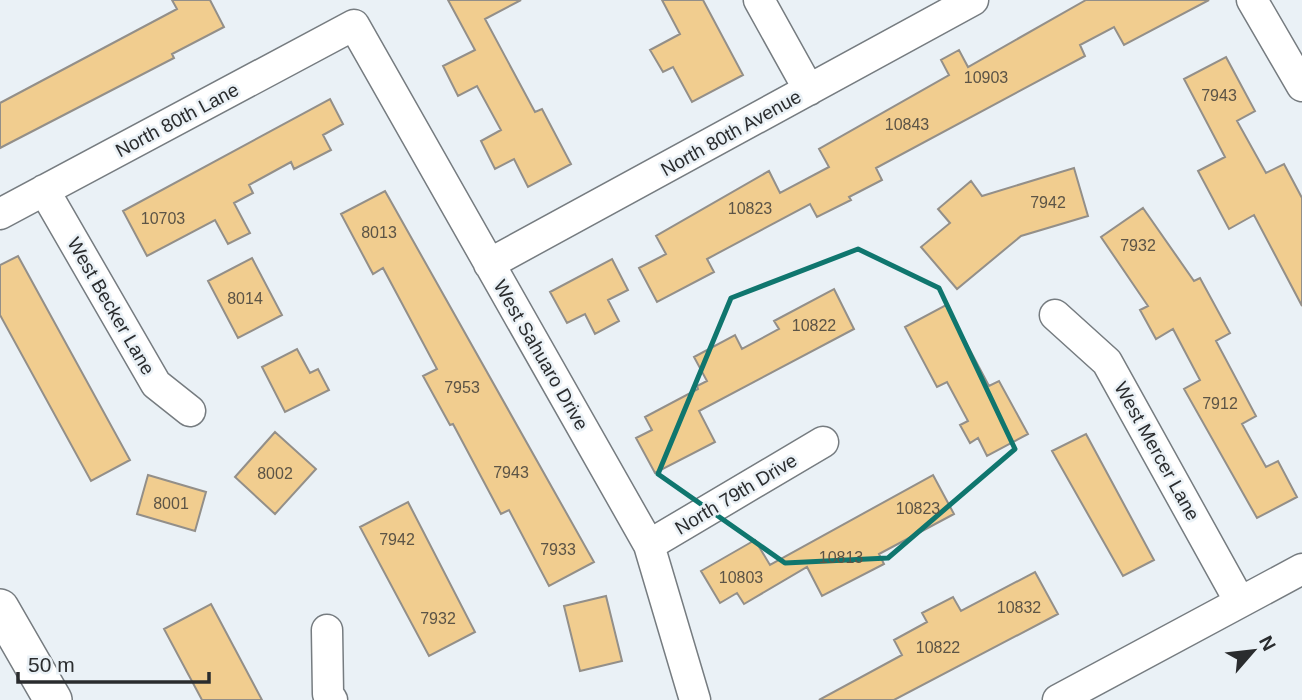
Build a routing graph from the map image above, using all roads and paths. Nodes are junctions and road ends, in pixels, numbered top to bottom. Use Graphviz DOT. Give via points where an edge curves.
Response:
graph roads {
  1 [pos="759,0"];
  2 [pos="973,0"];
  3 [pos="1252,0"];
  4 [pos="354,25"];
  5 [pos="1302,86"];
  6 [pos="809,90"];
  7 [pos="44,190"];
  8 [pos="0,214"];
  9 [pos="489,264"];
  10 [pos="1055,315"];
  11 [pos="190,411"];
  12 [pos="823,442"];
  13 [pos="649,545"];
  14 [pos="1302,569"];
  15 [pos="1240,602"];
  16 [pos="0,608"];
  17 [pos="327,630"];
  18 [pos="53,700"];
  19 [pos="332,700"];
  20 [pos="695,700"];
  21 [pos="1058,700"];
  1 -- 6 [label="street"];
  2 -- 6 [label="street, North 80th Avenue"];
  3 -- 5 [label="street"];
  4 -- 7 [label="street, North 80th Lane"];
  4 -- 9 [label="street, West Sahuaro Drive"];
  6 -- 9 [label="street, North 80th Avenue"];
  7 -- 8 [label="street, North 80th Lane"];
  7 -- 11 [label="street, West Becker Lane" via="156,384"];
  9 -- 13 [label="street, West Sahuaro Drive"];
  10 -- 15 [label="street, West Mercer Lane" via="1107,362"];
  12 -- 13 [label="street, North 79th Drive"];
  13 -- 20 [label="street, West Sahuaro Drive"];
  14 -- 15 [label="street"];
  15 -- 21 [label="street"];
  16 -- 18 [label="main road"];
  17 -- 19 [label="street" via="328,694"];
}
